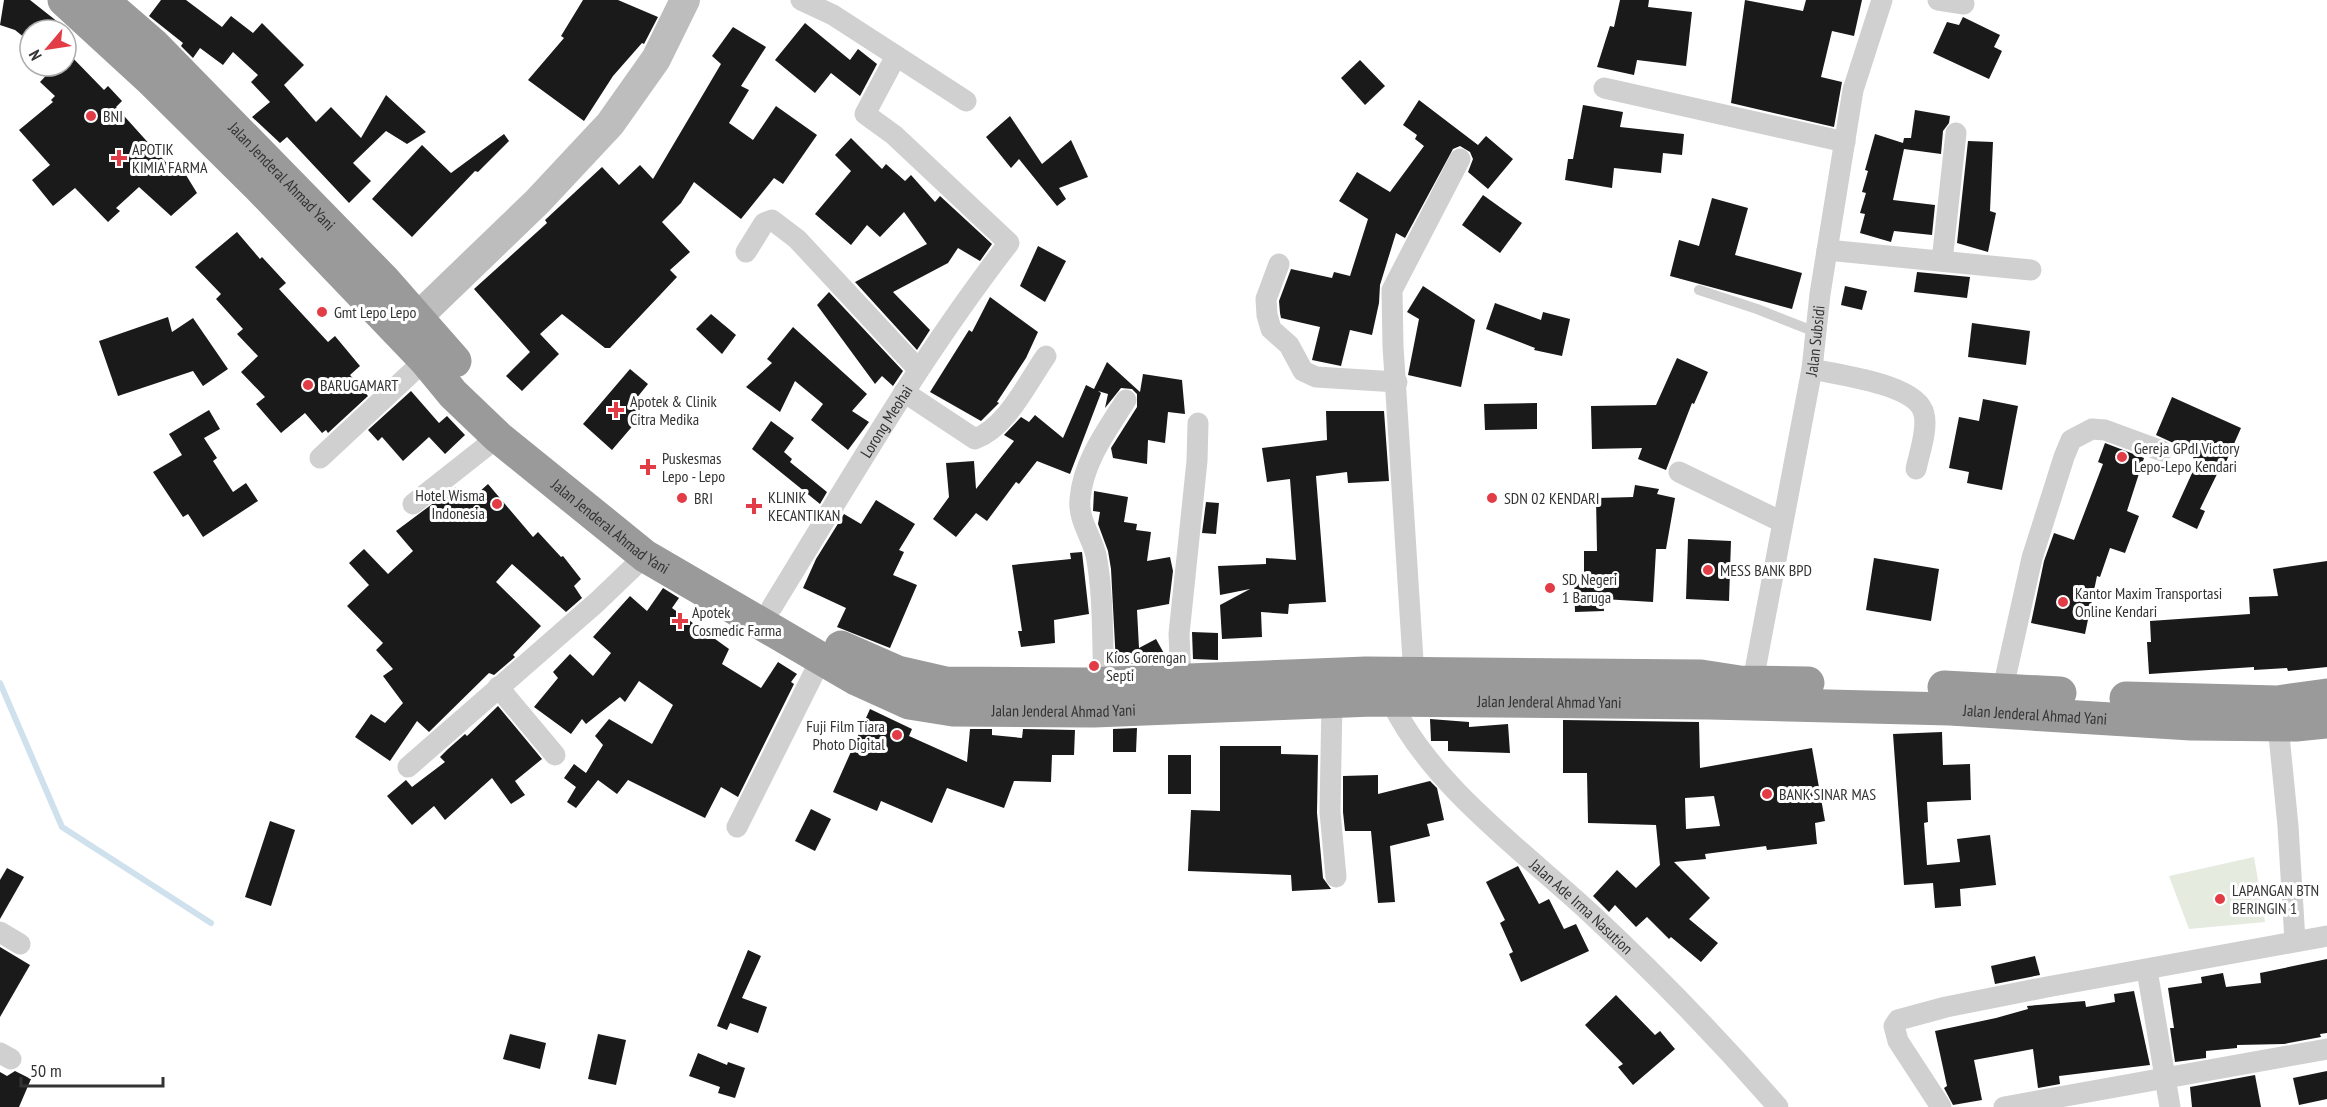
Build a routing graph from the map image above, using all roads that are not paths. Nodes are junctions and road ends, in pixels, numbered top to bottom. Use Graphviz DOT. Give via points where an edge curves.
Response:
graph roads {
  1 [pos="64,0"];
  2 [pos="102,0"];
  3 [pos="685,0"];
  4 [pos="801,0"];
  5 [pos="1882,0"];
  6 [pos="1938,0"];
  7 [pos="1964,4"];
  8 [pos="896,56"];
  9 [pos="1604,88"];
  10 [pos="966,101"];
  11 [pos="1956,133"];
  12 [pos="1845,142"];
  13 [pos="1460,159"];
  14 [pos="1827,250"];
  15 [pos="746,252"];
  16 [pos="1942,261"];
  17 [pos="1279,264"];
  18 [pos="2031,270"];
  19 [pos="1699,290"];
  20 [pos="409,326"];
  21 [pos="1818,333"];
  22 [pos="1046,356"];
  23 [pos="425,360"];
  24 [pos="918,369"];
  25 [pos="1812,369"];
  26 [pos="1397,382"];
  27 [pos="904,392"];
  28 [pos="1125,400"];
  29 [pos="1198,423"];
  30 [pos="498,437"];
  31 [pos="2162,451"];
  32 [pos="320,458"];
  33 [pos="1916,469"];
  34 [pos="1679,472"];
  35 [pos="413,504"];
  36 [pos="1782,522"];
  37 [pos="645,556"];
  38 [pos="772,607"];
  39 [pos="822,657"];
  40 [pos="1414,676"];
  41 [pos="1181,681"];
  42 [pos="1753,681"];
  43 [pos="1104,683"];
  44 [pos="498,687"];
  45 [pos="2327,695"];
  46 [pos="1939,698"];
  47 [pos="2002,700"];
  48 [pos="1332,701"];
  49 [pos="1391,701"];
  50 [pos="2102,708"];
  51 [pos="2327,722"];
  52 [pos="2278,725"];
  53 [pos="555,755"];
  54 [pos="408,767"];
  55 [pos="737,827"];
  56 [pos="1336,877"];
  57 [pos="0,932"];
  58 [pos="2327,936"];
  59 [pos="2295,941"];
  60 [pos="20,944"];
  61 [pos="2147,970"];
  62 [pos="2327,1049"];
  63 [pos="2165,1078"];
  64 [pos="1778,1107"];
  65 [pos="1941,1107"];
  66 [pos="2004,1107"];
  67 [pos="2170,1107"];
  1 -- 20 [label="highway, Jalan Jenderal Ahmad Yani"];
  2 -- 20 [label="highway, Jalan Jenderal Ahmad Yani" via="154,45"];
  3 -- 20 [label="street" via="656,59 610,124"];
  4 -- 8 [label="street" via="833,15"];
  5 -- 12 [label="street, Jalan Subsidi" via="1853,90"];
  6 -- 7 [label="street"];
  8 -- 10 [label="street"];
  8 -- 24 [label="street, Lorong Meohai" via="865,114 894,135 1009,243"];
  9 -- 12 [label="street"];
  11 -- 16 [label="street"];
  12 -- 14 [label="street, Jalan Subsidi"];
  13 -- 26 [label="street" via="1392,290"];
  14 -- 16 [label="street"];
  14 -- 21 [label="street, Jalan Subsidi"];
  15 -- 24 [label="street" via="764,224 772,220 781,225"];
  16 -- 18 [label="street"];
  17 -- 26 [label="street" via="1266,299 1267,315 1271,329 1289,345 1303,371 1316,378"];
  19 -- 21 [label="lane"];
  20 -- 23 [label="highway, Jalan Jenderal Ahmad Yani"];
  20 -- 38 [label="highway, Jalan Jenderal Ahmad Yani" via="555,462 651,535"];
  21 -- 25 [label="street, Jalan Subsidi"];
  22 -- 27 [label="street" via="1003,418 986,435 975,439"];
  23 -- 30 [label="highway, Jalan Jenderal Ahmad Yani" via="453,394"];
  23 -- 32 [label="street"];
  24 -- 27 [label="street, Lorong Meohai"];
  25 -- 33 [label="street" via="1891,387 1919,403 1925,415"];
  25 -- 36 [label="street, Jalan Subsidi"];
  26 -- 40 [label="street"];
  27 -- 38 [label="street, Lorong Meohai"];
  28 -- 43 [label="street" via="1089,464 1080,500 1080,516 1098,567"];
  29 -- 41 [label="street" via="1179,634"];
  30 -- 35 [label="street"];
  30 -- 37 [label="highway, Jalan Jenderal Ahmad Yani"];
  31 -- 47 [label="street" via="2105,430 2092,429 2071,441 2032,558"];
  34 -- 36 [label="street"];
  36 -- 42 [label="street, Jalan Subsidi"];
  37 -- 39 [label="highway, Jalan Jenderal Ahmad Yani"];
  37 -- 44 [label="street"];
  38 -- 43 [label="highway, Jalan Jenderal Ahmad Yani" via="849,652 918,678 946,683"];
  39 -- 48 [label="highway, Jalan Jenderal Ahmad Yani" via="864,683 909,703 953,710 1094,711"];
  39 -- 55 [label="street"];
  40 -- 41 [label="highway, Jalan Jenderal Ahmad Yani" via="1366,673"];
  40 -- 42 [label="highway, Jalan Jenderal Ahmad Yani" via="1701,676"];
  41 -- 43 [label="highway, Jalan Jenderal Ahmad Yani"];
  42 -- 46 [label="highway, Jalan Jenderal Ahmad Yani"];
  44 -- 53 [label="street"];
  44 -- 54 [label="street"];
  45 -- 50 [label="highway, Jalan Jenderal Ahmad Yani" via="2277,702"];
  46 -- 47 [label="highway, Jalan Jenderal Ahmad Yani"];
  46 -- 49 [label="highway, Jalan Jenderal Ahmad Yani"];
  47 -- 50 [label="highway, Jalan Jenderal Ahmad Yani"];
  48 -- 49 [label="highway, Jalan Jenderal Ahmad Yani"];
  48 -- 56 [label="street" via="1330,782"];
  49 -- 64 [label="street, Jalan Ade Irma Nasution" via="1401,724 1452,786 1663,981"];
  50 -- 52 [label="highway, Jalan Jenderal Ahmad Yani"];
  51 -- 52 [label="highway, Jalan Jenderal Ahmad Yani"];
  52 -- 59 [label="street"];
  57 -- 60 [label="street"];
  58 -- 59 [label="street"];
  59 -- 61 [label="street"];
  61 -- 63 [label="street"];
  61 -- 65 [label="street" via="2024,991 1898,1020 1894,1026 1898,1041"];
  62 -- 63 [label="street"];
  63 -- 66 [label="street"];
  63 -- 67 [label="street"];
}
